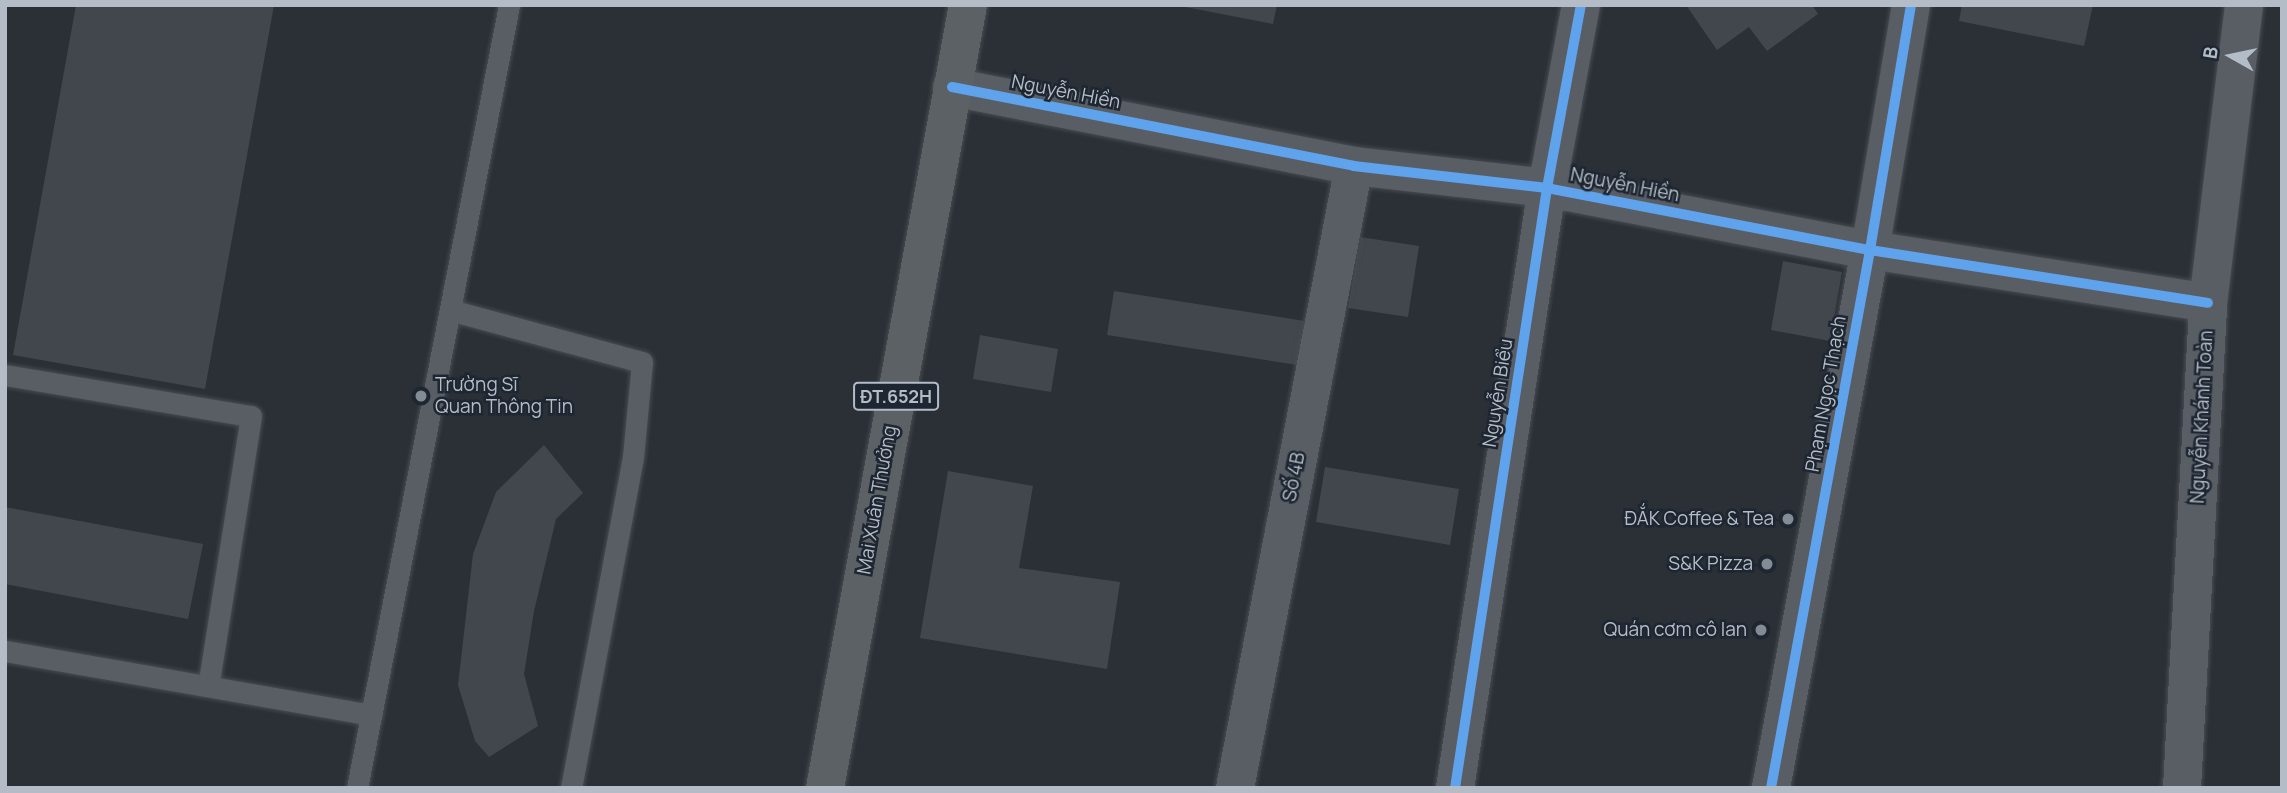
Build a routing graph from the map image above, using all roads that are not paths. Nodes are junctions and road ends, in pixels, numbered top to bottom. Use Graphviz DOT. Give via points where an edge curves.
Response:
graph roads {
  1 [pos="509,5"];
  2 [pos="968,5"];
  3 [pos="1581,5"];
  4 [pos="1911,5"];
  5 [pos="2244,5"];
  6 [pos="952,87"];
  7 [pos="1354,166"];
  8 [pos="1547,188"];
  9 [pos="1870,250"];
  10 [pos="2208,303"];
  11 [pos="450,310"];
  12 [pos="5,375"];
  13 [pos="5,651"];
  14 [pos="208,687"];
  15 [pos="371,715"];
  16 [pos="357,788"];
  17 [pos="571,788"];
  18 [pos="825,788"];
  19 [pos="1235,788"];
  20 [pos="1455,788"];
  21 [pos="1771,788"];
  22 [pos="2182,788"];
  1 -- 11 [label="lane"];
  2 -- 6 [label="main road, Mai Xuân Thưởng / ĐT.652H"];
  3 -- 8 [label="street, Nguyễn Biểu"];
  4 -- 9 [label="street, Phạm Ngọc Thạch"];
  5 -- 10 [label="street, Nguyễn Khánh Toàn"];
  6 -- 7 [label="street, Nguyễn Hiền"];
  6 -- 18 [label="main road, Mai Xuân Thưởng / ĐT.652H"];
  7 -- 8 [label="street, Nguyễn Hiền"];
  7 -- 19 [label="street, Số 4B"];
  8 -- 9 [label="street, Nguyễn Hiền"];
  8 -- 20 [label="street, Nguyễn Biểu"];
  9 -- 10 [label="street, Nguyễn Hiền"];
  9 -- 21 [label="street, Phạm Ngọc Thạch"];
  10 -- 22 [label="street, Nguyễn Khánh Toàn"];
  11 -- 15 [label="lane"];
  11 -- 17 [label="lane" via="642,362 633,457"];
  12 -- 14 [label="lane" via="251,416"];
  13 -- 14 [label="lane"];
  14 -- 15 [label="lane"];
  15 -- 16 [label="lane"];
}
